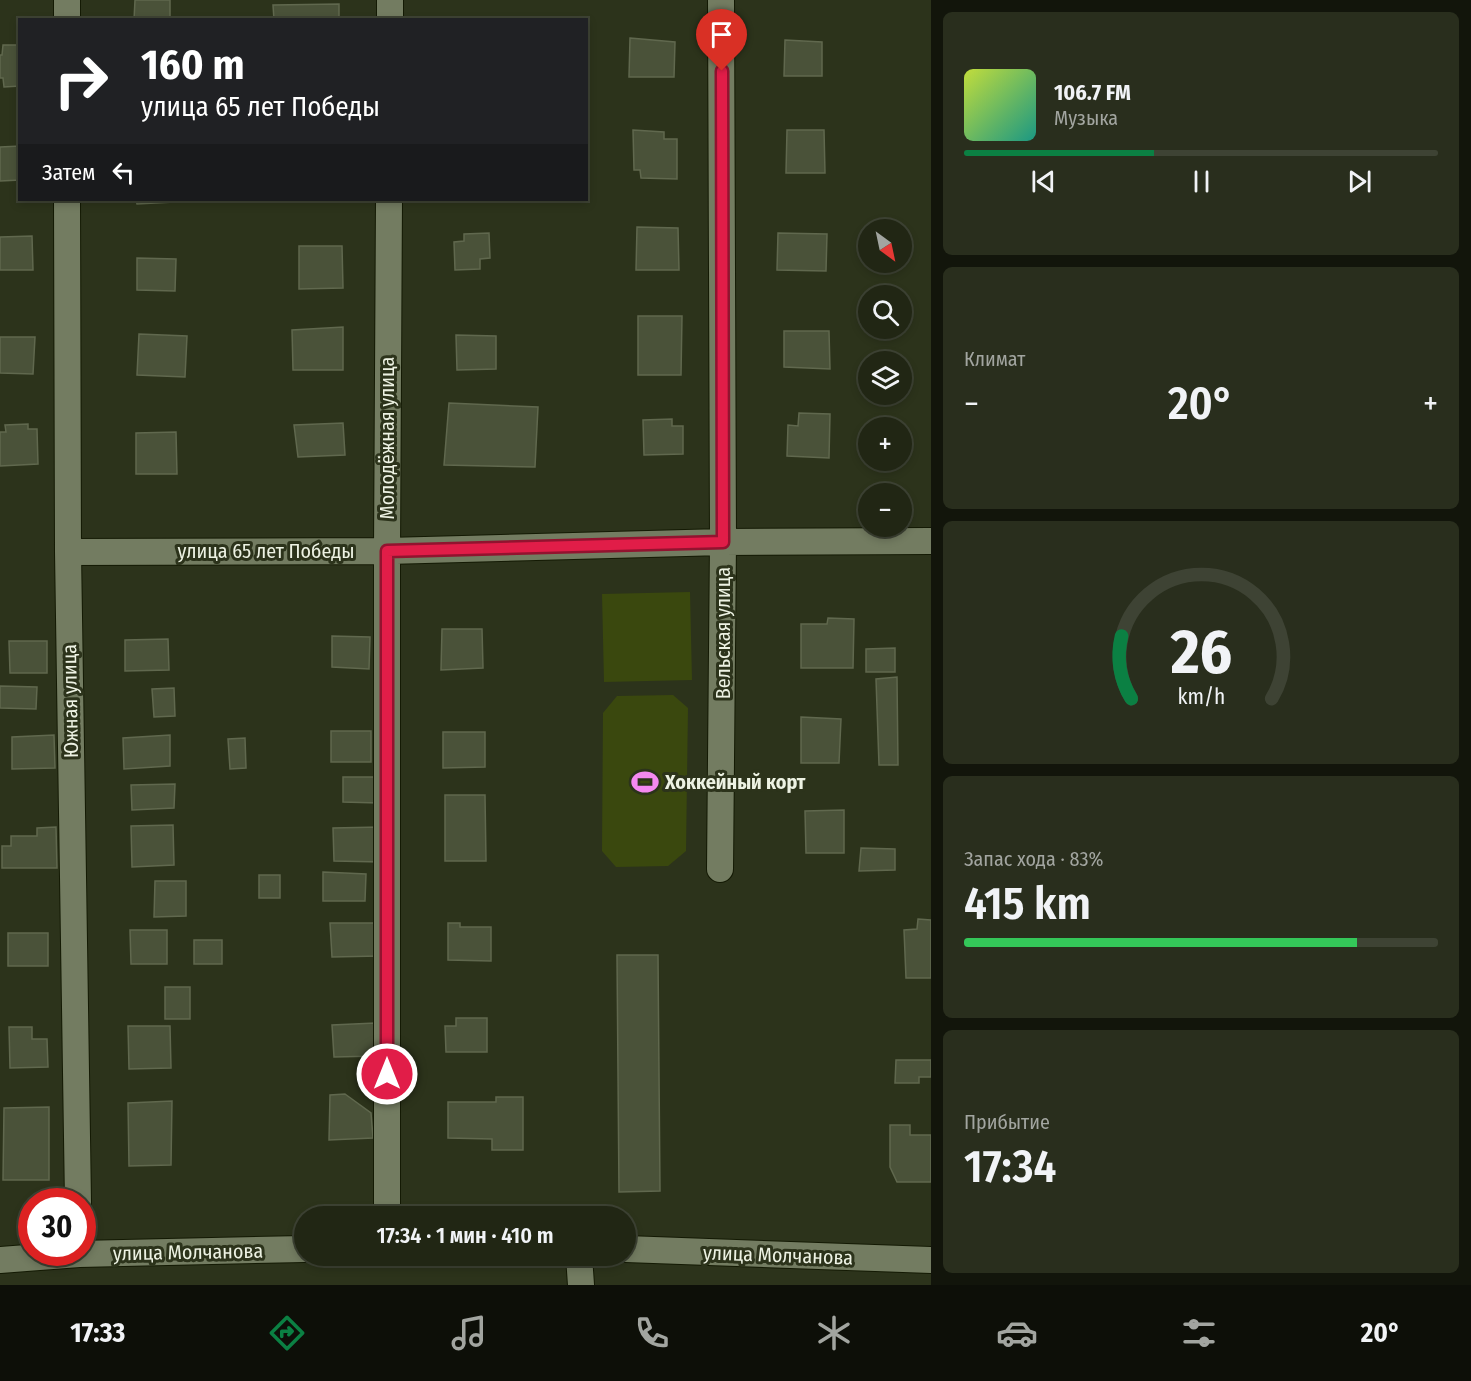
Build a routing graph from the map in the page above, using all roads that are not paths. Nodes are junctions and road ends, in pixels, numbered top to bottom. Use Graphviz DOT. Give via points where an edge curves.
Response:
graph roads {
  1 [pos="67,0"];
  2 [pos="390,0"];
  3 [pos="722,0"];
  4 [pos="67,18"];
  5 [pos="390,18"];
  6 [pos="68,201"];
  7 [pos="388,201"];
  8 [pos="931,541"];
  9 [pos="723,542"];
  10 [pos="387,551"];
  11 [pos="68,552"];
  12 [pos="720,869"];
  13 [pos="78,1188"];
  14 [pos="387,1206"];
  15 [pos="294,1249"];
  16 [pos="636,1250"];
  17 [pos="96,1253"];
  18 [pos="18,1258"];
  19 [pos="0,1260"];
  20 [pos="931,1260"];
  21 [pos="580,1266"];
  22 [pos="581,1285"];
  1 -- 4 [label="street"];
  2 -- 5 [label="street"];
  3 -- 9 [label="street, Вельская улица"];
  6 -- 11 [label="street, Южная улица"];
  7 -- 10 [label="street, Молодёжная улица"];
  8 -- 9 [label="street, улица 65 лет Победы"];
  9 -- 10 [label="street, улица 65 лет Победы"];
  9 -- 12 [label="street, Вельская улица"];
  10 -- 11 [label="street, улица 65 лет Победы"];
  10 -- 14 [label="street, Молодёжная улица"];
  11 -- 13 [label="street, Южная улица"];
  15 -- 17 [label="street, улица Молчанова"];
  16 -- 20 [label="street, улица Молчанова"];
  18 -- 19 [label="street, улица Молчанова"];
  21 -- 22 [label="street"];
}
